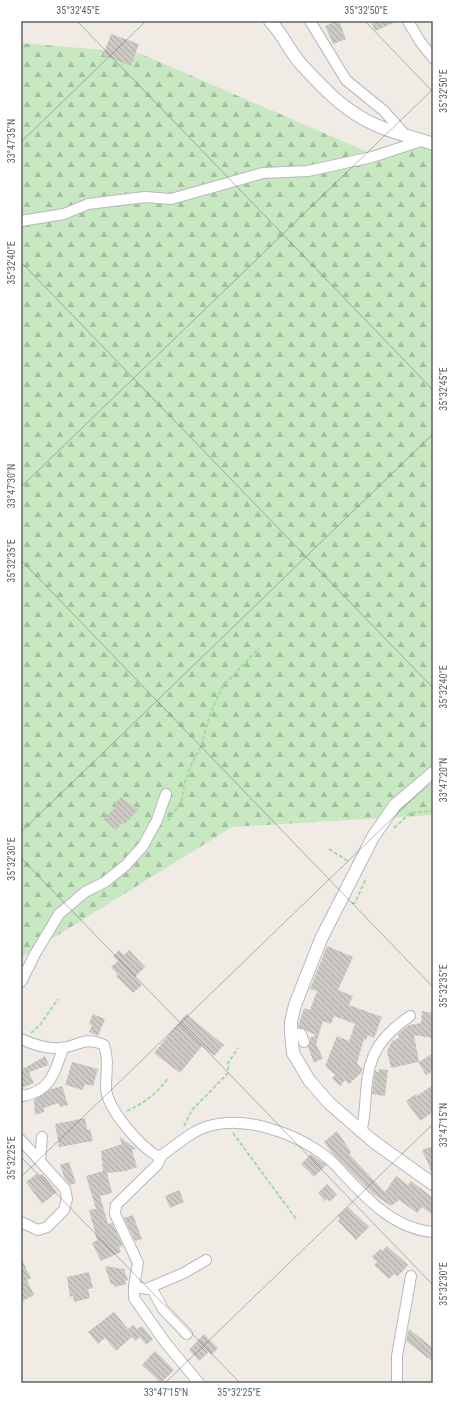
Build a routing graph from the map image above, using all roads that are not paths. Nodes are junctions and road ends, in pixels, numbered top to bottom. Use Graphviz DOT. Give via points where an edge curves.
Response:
graph roads {
  1 [pos="270,21"];
  2 [pos="310,21"];
  3 [pos="408,21"];
  4 [pos="433,58"];
  5 [pos="406,136"];
  6 [pos="428,142"];
  7 [pos="21,221"];
  8 [pos="433,773"];
  9 [pos="166,794"];
  10 [pos="21,982"];
  11 [pos="410,1016"];
  12 [pos="291,1033"];
  13 [pos="25,1037"];
  14 [pos="304,1042"];
  15 [pos="63,1048"];
  16 [pos="21,1094"];
  17 [pos="361,1132"];
  18 [pos="42,1136"];
  19 [pos="21,1140"];
  20 [pos="162,1155"];
  21 [pos="40,1160"];
  22 [pos="433,1184"];
  23 [pos="21,1222"];
  24 [pos="433,1232"];
  25 [pos="206,1260"];
  26 [pos="411,1276"];
  27 [pos="134,1286"];
  28 [pos="151,1287"];
  29 [pos="187,1334"];
  30 [pos="199,1383"];
  31 [pos="397,1383"];
  1 -- 5 [label="street" via="293,55 339,102 364,120"];
  2 -- 5 [label="street" via="346,80 384,112"];
  3 -- 4 [label="street"];
  5 -- 6 [label="street"];
  6 -- 7 [label="street" via="308,170 263,173 171,199 145,197 88,204 64,214"];
  8 -- 12 [label="street" via="408,793 386,816 356,869 321,939 295,1005"];
  9 -- 10 [label="street" via="157,820 143,846 126,865 105,882 85,892 59,914"];
  11 -- 17 [label="street" via="386,1036 372,1056 366,1091 365,1119"];
  12 -- 14 [label="street" via="301,1034"];
  12 -- 17 [label="street" via="293,1053 309,1080 329,1103"];
  13 -- 15 [label="street" via="43,1047"];
  15 -- 16 [label="street" via="52,1078 39,1091 23,1096"];
  15 -- 20 [label="street" via="89,1040 104,1045 108,1056 107,1093 112,1108 152,1153"];
  17 -- 22 [label="street"];
  18 -- 21 [label="street"];
  19 -- 21 [label="street"];
  20 -- 24 [label="street" via="195,1132 226,1122 249,1124 288,1135 325,1155 356,1189 402,1225"];
  20 -- 27 [label="street" via="157,1165 115,1208 115,1214 138,1263"];
  21 -- 23 [label="street" via="56,1182 65,1189 67,1200 64,1210 47,1227 38,1230"];
  25 -- 28 [label="street"];
  26 -- 31 [label="street" via="397,1356"];
  27 -- 28 [label="street" via="146,1289"];
  27 -- 30 [label="street" via="134,1298 142,1311"];
  28 -- 29 [label="street" via="163,1309"];
}
